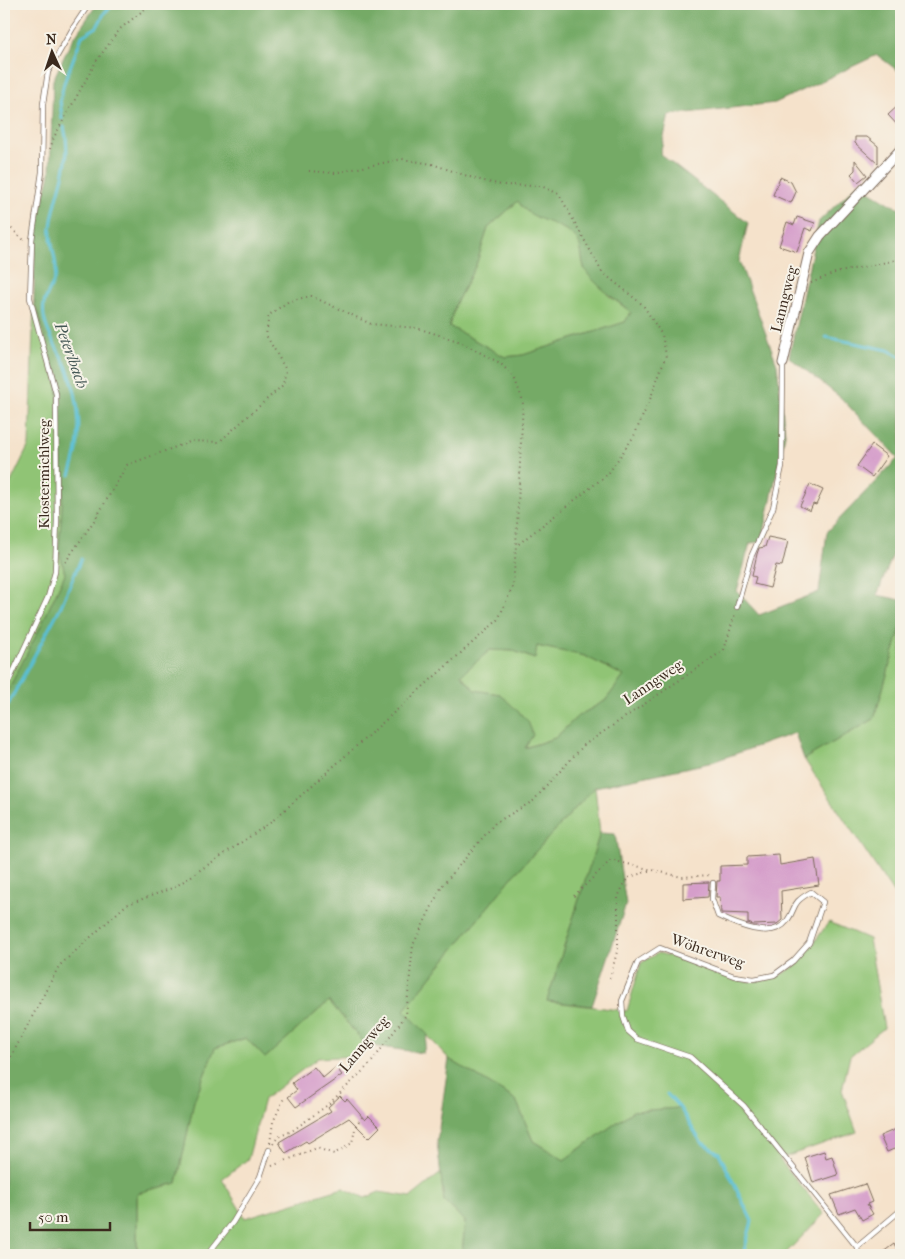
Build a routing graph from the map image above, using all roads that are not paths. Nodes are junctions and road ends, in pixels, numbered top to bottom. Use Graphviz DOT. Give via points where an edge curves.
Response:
graph roads {
  1 [pos="89,4"];
  2 [pos="901,149"];
  3 [pos="783,363"];
  4 [pos="737,607"];
  5 [pos="4,692"];
  6 [pos="713,883"];
  7 [pos="268,1150"];
  8 [pos="901,1210"];
  9 [pos="856,1247"];
  10 [pos="207,1255"];
  11 [pos="858,1255"];
  1 -- 5 [label="lane, Klostermichlweg" via="48,72 43,104 42,172 32,248 30,298 56,394 55,572 48,597"];
  2 -- 3 [label="street, Lanngweg" via="820,236 809,253"];
  3 -- 4 [label="lane, Lanngweg" via="782,466 773,508 751,557"];
  6 -- 9 [label="lane, Wöhrerweg" via="712,899 718,916 738,925 762,930 780,928 796,901 811,892 823,902 809,943 774,975 754,979 734,976 660,948 638,962 622,1001 622,1016 628,1031 637,1039 690,1057 744,1106"];
  7 -- 10 [label="lane" via="263,1169 232,1222"];
  8 -- 9 [label="lane"];
  9 -- 11 [label="lane, Wöhrerweg"];
}
